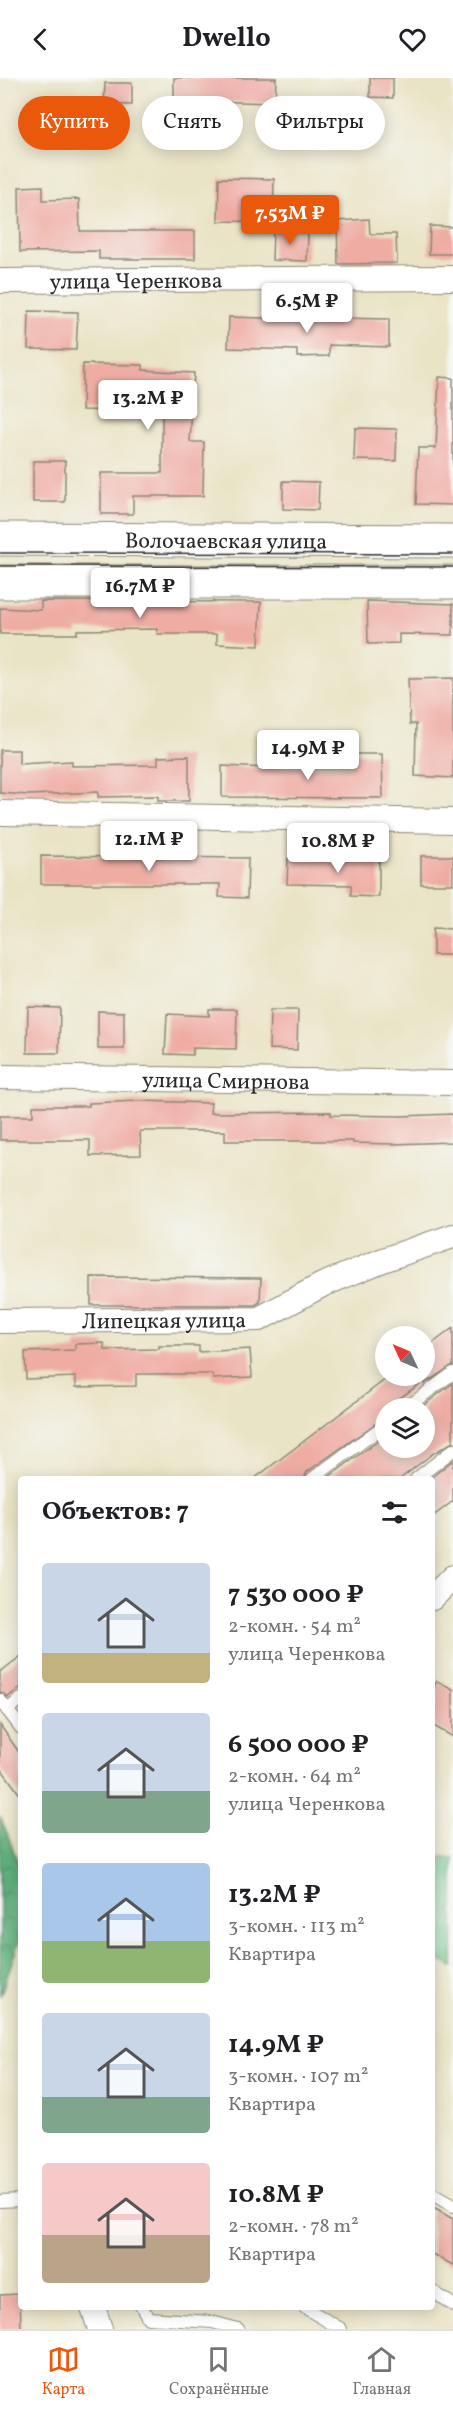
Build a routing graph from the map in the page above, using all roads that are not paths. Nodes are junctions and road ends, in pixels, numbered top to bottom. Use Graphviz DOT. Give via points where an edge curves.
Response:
graph roads {
  1 [pos="453,278"];
  2 [pos="0,281"];
  3 [pos="0,538"];
  4 [pos="453,541"];
  5 [pos="0,582"];
  6 [pos="453,582"];
  7 [pos="0,813"];
  8 [pos="453,821"];
  9 [pos="0,1077"];
  10 [pos="453,1083"];
  11 [pos="453,1236"];
  12 [pos="0,1321"];
  13 [pos="453,1373"];
  14 [pos="419,1398"];
  15 [pos="375,1432"];
  16 [pos="453,1450"];
  17 [pos="316,1476"];
  18 [pos="420,1476"];
  19 [pos="4,1705"];
  20 [pos="18,1724"];
  21 [pos="435,2196"];
  22 [pos="18,2200"];
  23 [pos="0,2201"];
  24 [pos="453,2206"];
  25 [pos="435,2293"];
  26 [pos="453,2305"];
  27 [pos="94,2310"];
  28 [pos="143,2310"];
  29 [pos="309,2310"];
  30 [pos="100,2329"];
  31 [pos="237,2329"];
  32 [pos="341,2329"];
  1 -- 2 [label="street, улица Черенкова"];
  3 -- 4 [label="main road, Волочаевская улица"];
  5 -- 6 [label="main road, Волочаевская улица"];
  7 -- 8 [label="street"];
  9 -- 10 [label="street, улица Смирнова"];
  11 -- 12 [label="street, Липецкая улица" via="322,1285 259,1319"];
  13 -- 14 [label="lane"];
  15 -- 17 [label="lane"];
  16 -- 18 [label="lane"];
  19 -- 20 [label="lane"];
  21 -- 24 [label="lane"];
  22 -- 23 [label="lane"];
  25 -- 26 [label="lane"];
  27 -- 30 [label="street"];
  28 -- 31 [label="lane" via="148,2318 212,2322"];
  29 -- 32 [label="lane"];
}
